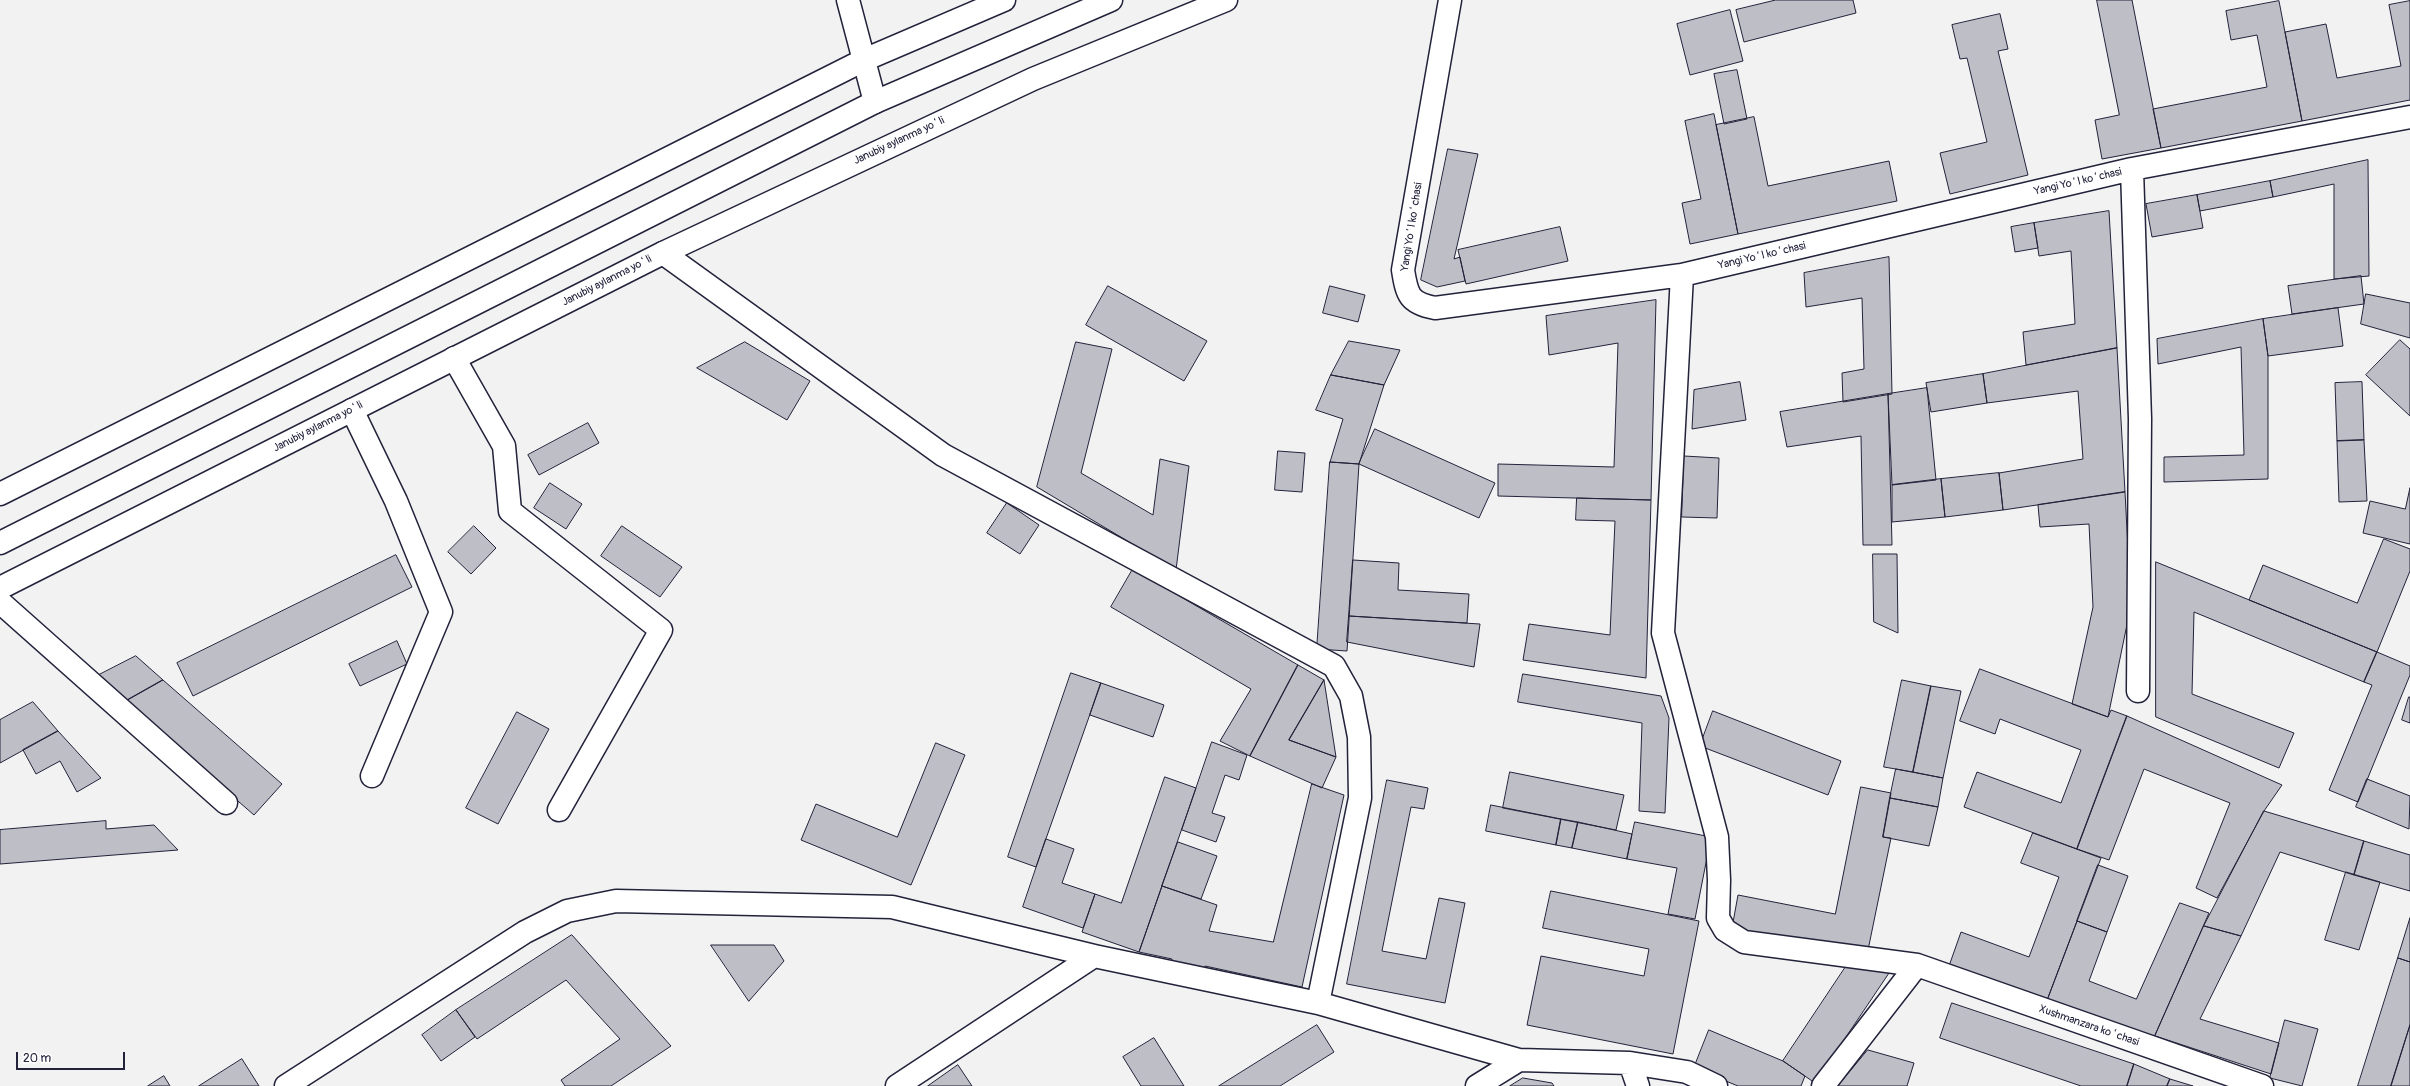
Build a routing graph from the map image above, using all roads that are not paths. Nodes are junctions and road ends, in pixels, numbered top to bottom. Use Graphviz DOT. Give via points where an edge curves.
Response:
graph roads {
  1 [pos="848,0"];
  2 [pos="1004,0"];
  3 [pos="1111,0"];
  4 [pos="1226,0"];
  5 [pos="1450,0"];
  6 [pos="864,60"];
  7 [pos="876,102"];
  8 [pos="2410,117"];
  9 [pos="2132,170"];
  10 [pos="663,253"];
  11 [pos="1682,275"];
  12 [pos="454,358"];
  13 [pos="352,410"];
  14 [pos="0,494"];
  15 [pos="0,542"];
  16 [pos="0,588"];
  17 [pos="0,602"];
  18 [pos="2138,691"];
  19 [pos="372,776"];
  20 [pos="226,803"];
  21 [pos="559,810"];
  22 [pos="1094,956"];
  23 [pos="1917,965"];
  24 [pos="1318,1003"];
  25 [pos="1519,1060"];
  26 [pos="1630,1063"];
  27 [pos="286,1086"];
  28 [pos="897,1086"];
  29 [pos="1476,1086"];
  30 [pos="1638,1086"];
  31 [pos="1716,1086"];
  32 [pos="1823,1086"];
  33 [pos="2262,1086"];
  1 -- 6 [label="main road"];
  2 -- 6 [label="main road"];
  3 -- 7 [label="main road"];
  4 -- 10 [label="main road, Janubiy aylanma yoʻli" via="1033,79"];
  5 -- 11 [label="main road, Yangi Yoʻl koʻchasi" via="1403,270 1407,294 1420,305 1435,308"];
  6 -- 7 [label="main road"];
  6 -- 14 [label="main road"];
  7 -- 15 [label="main road"];
  8 -- 9 [label="main road, Yangi Yoʻl koʻchasi"];
  9 -- 11 [label="main road, Yangi Yoʻl koʻchasi"];
  9 -- 18 [label="main road" via="2140,419"];
  10 -- 12 [label="main road, Janubiy aylanma yoʻli"];
  10 -- 24 [label="main road" via="944,455 1334,666 1351,696 1359,737 1360,798"];
  11 -- 23 [label="main road, Xushmanzara koʻchasi" via="1663,633 1717,837 1718,918 1725,930 1744,942"];
  12 -- 13 [label="main road, Janubiy aylanma yoʻli"];
  12 -- 21 [label="main road" via="504,446 510,511 661,630"];
  13 -- 16 [label="main road, Janubiy aylanma yoʻli"];
  13 -- 19 [label="main road" via="396,501 441,612"];
  17 -- 20 [label="main road"];
  22 -- 24 [label="main road"];
  22 -- 27 [label="main road" via="892,907 616,901 566,912 525,932"];
  22 -- 28 [label="main road"];
  23 -- 32 [label="main road"];
  23 -- 33 [label="main road, Xushmanzara koʻchasi"];
  24 -- 25 [label="main road"];
  25 -- 26 [label="main road"];
  25 -- 29 [label="main road"];
  26 -- 30 [label="main road"];
  26 -- 31 [label="main road" via="1688,1072"];
}
